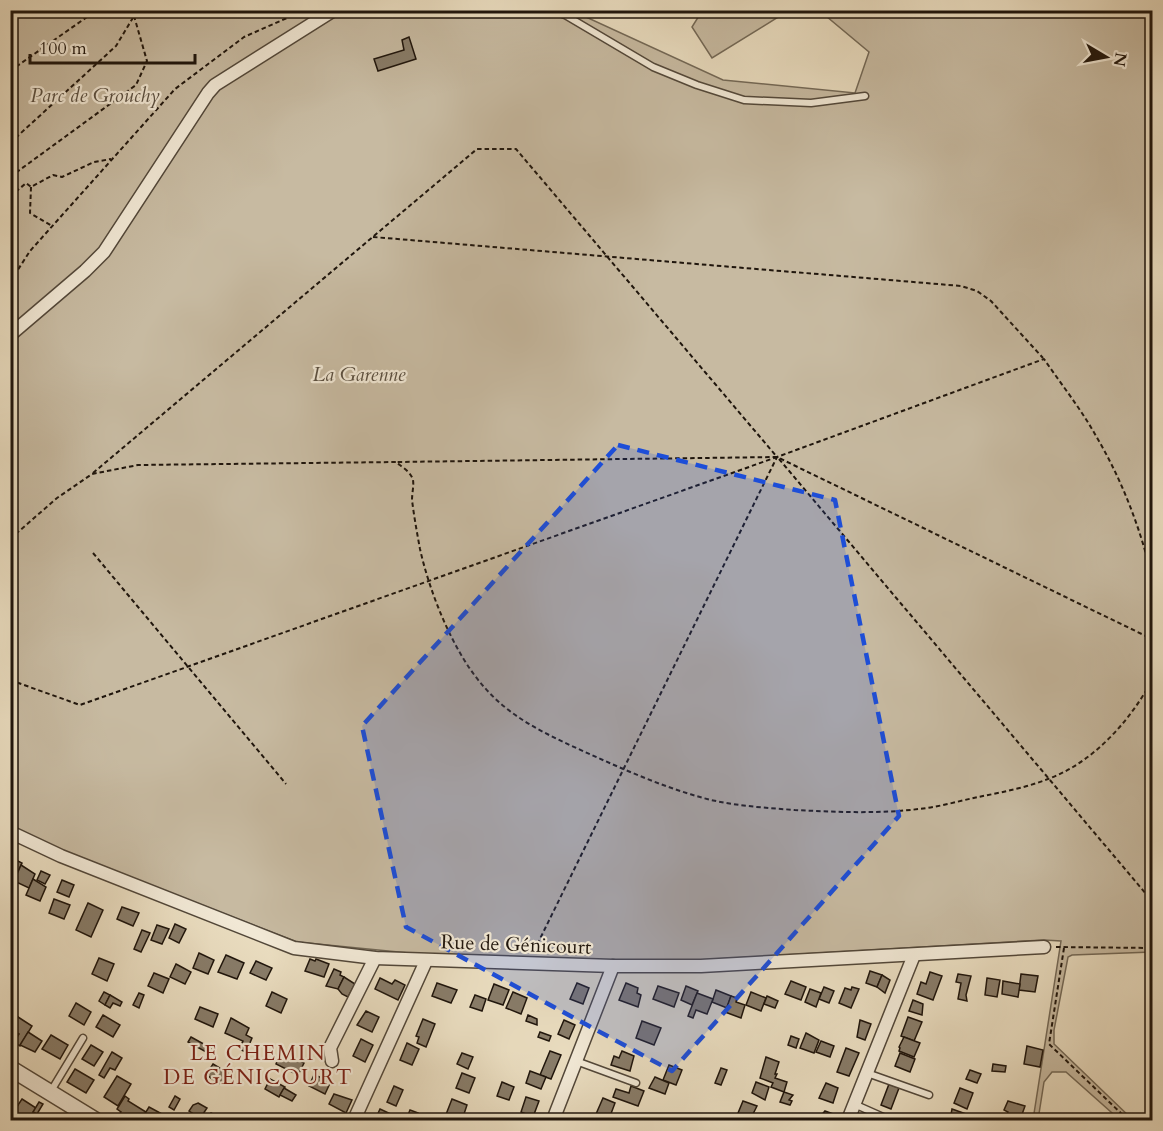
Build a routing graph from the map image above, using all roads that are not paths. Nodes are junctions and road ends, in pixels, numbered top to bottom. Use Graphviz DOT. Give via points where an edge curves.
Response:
graph roads {
  1 [pos="334,10"];
  2 [pos="553,10"];
  3 [pos="865,96"];
  4 [pos="10,334"];
  5 [pos="10,832"];
  6 [pos="1044,947"];
  7 [pos="914,955"];
  8 [pos="375,958"];
  9 [pos="426,961"];
  10 [pos="613,966"];
  11 [pos="83,1038"];
  12 [pos="332,1061"];
  13 [pos="576,1061"];
  14 [pos="10,1068"];
  15 [pos="866,1073"];
  16 [pos="636,1083"];
  17 [pos="50,1092"];
  18 [pos="929,1095"];
  19 [pos="854,1104"];
  20 [pos="95,1120"];
  21 [pos="354,1120"];
  22 [pos="553,1120"];
  23 [pos="848,1120"];
  24 [pos="890,1120"];
  1 -- 4 [label="street" via="215,85 104,252"];
  2 -- 3 [label="lane" via="653,67 744,100 811,103"];
  5 -- 8 [label="street, Rue de Génicourt" via="294,948"];
  6 -- 7 [label="street, Rue de Génicourt"];
  7 -- 10 [label="street, Rue de Génicourt" via="701,966"];
  7 -- 15 [label="street"];
  8 -- 9 [label="street, Rue de Génicourt"];
  8 -- 12 [label="street" via="330,1048"];
  9 -- 10 [label="street, Rue de Génicourt"];
  9 -- 21 [label="street"];
  10 -- 13 [label="street"];
  11 -- 17 [label="lane"];
  13 -- 16 [label="lane"];
  13 -- 22 [label="street"];
  14 -- 17 [label="street"];
  15 -- 18 [label="lane"];
  15 -- 19 [label="street"];
  17 -- 20 [label="street"];
  19 -- 23 [label="street"];
  19 -- 24 [label="lane"];
}
